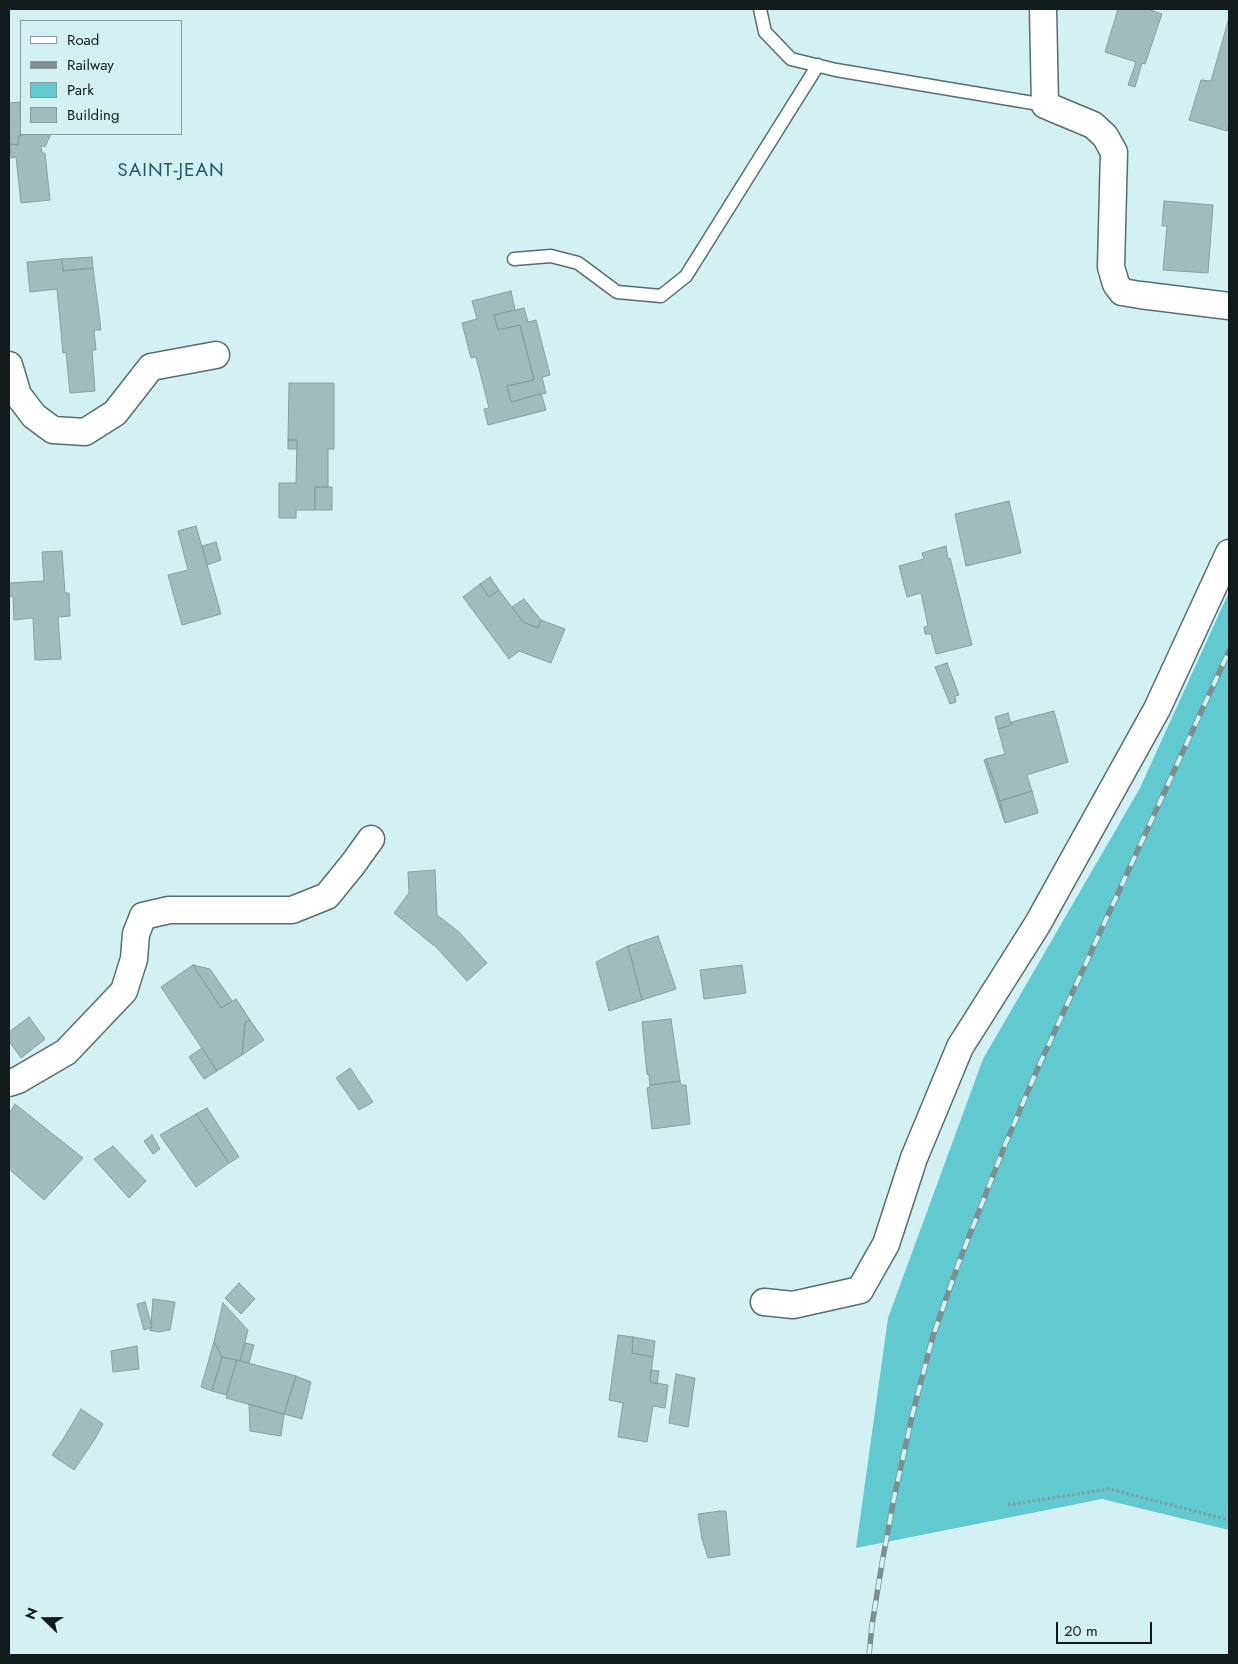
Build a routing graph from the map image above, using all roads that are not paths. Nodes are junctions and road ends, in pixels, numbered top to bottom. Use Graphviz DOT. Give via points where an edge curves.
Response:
graph roads {
  1 [pos="760,9"];
  2 [pos="1043,9"];
  3 [pos="818,65"];
  4 [pos="1045,105"];
  5 [pos="514,259"];
  6 [pos="1229,306"];
  7 [pos="216,355"];
  8 [pos="9,365"];
  9 [pos="1229,553"];
  10 [pos="371,839"];
  11 [pos="9,1083"];
  12 [pos="764,1302"];
  1 -- 3 [label="lane" via="765,32 791,58"];
  2 -- 4 [label="street"];
  3 -- 4 [label="lane"];
  3 -- 5 [label="lane" via="686,276 661,296 617,292 578,263 551,256"];
  4 -- 6 [label="street" via="1093,125 1105,136 1114,152 1111,267 1122,292"];
  7 -- 8 [label="street" via="151,367 115,413 85,432 53,430 34,416 18,394"];
  9 -- 12 [label="street" via="1157,709 1037,925 960,1047 914,1158 886,1244 860,1290 793,1304"];
  10 -- 11 [label="street" via="327,896 292,910 169,910 143,916 124,991 66,1052"];
}
